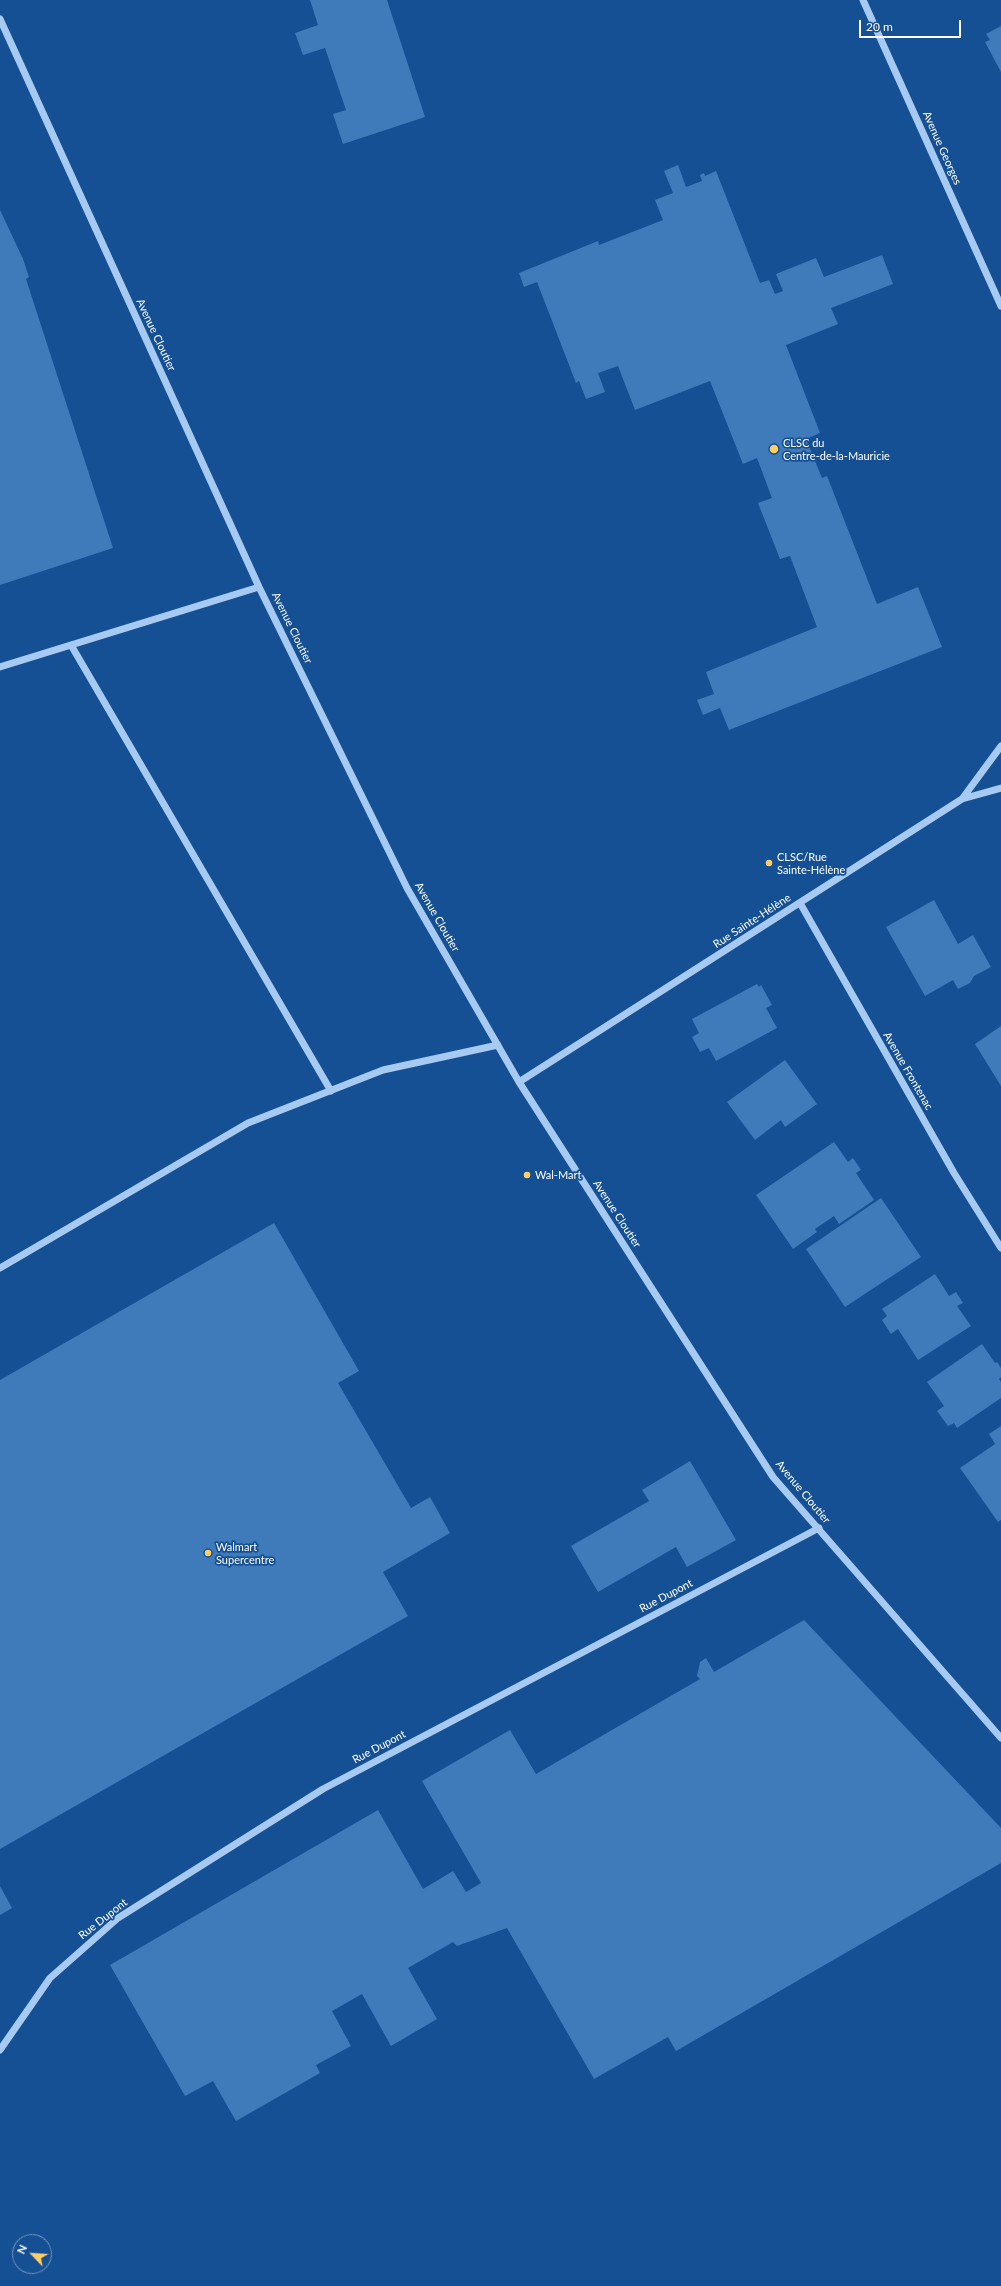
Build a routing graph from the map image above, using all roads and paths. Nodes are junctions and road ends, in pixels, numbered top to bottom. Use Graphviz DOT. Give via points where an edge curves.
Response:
graph roads {
  1 [pos="863,0"];
  2 [pos="0,18"];
  3 [pos="1001,306"];
  4 [pos="259,587"];
  5 [pos="71,645"];
  6 [pos="0,668"];
  7 [pos="1001,746"];
  8 [pos="1001,788"];
  9 [pos="962,799"];
  10 [pos="800,903"];
  11 [pos="498,1045"];
  12 [pos="519,1082"];
  13 [pos="330,1091"];
  14 [pos="1001,1248"];
  15 [pos="0,1268"];
  16 [pos="819,1528"];
  17 [pos="1001,1738"];
  18 [pos="0,2050"];
  1 -- 3 [label="street, Avenue Georges"];
  2 -- 4 [label="street, Avenue Cloutier"];
  4 -- 5 [label="street"];
  4 -- 11 [label="street, Avenue Cloutier" via="407,888"];
  5 -- 6 [label="street"];
  5 -- 13 [label="street"];
  7 -- 9 [label="street"];
  8 -- 9 [label="street, Rue Sainte-Hélène"];
  9 -- 10 [label="street, Rue Sainte-Hélène"];
  10 -- 12 [label="street, Rue Sainte-Hélène"];
  10 -- 14 [label="street, Avenue Frontenac" via="954,1173"];
  11 -- 12 [label="street, Avenue Cloutier"];
  11 -- 13 [label="street" via="383,1070"];
  12 -- 16 [label="street, Avenue Cloutier" via="773,1477"];
  13 -- 15 [label="street" via="248,1123"];
  16 -- 17 [label="street, Avenue Cloutier"];
  16 -- 18 [label="street, Rue Dupont" via="323,1789 118,1918 50,1978"];
}
